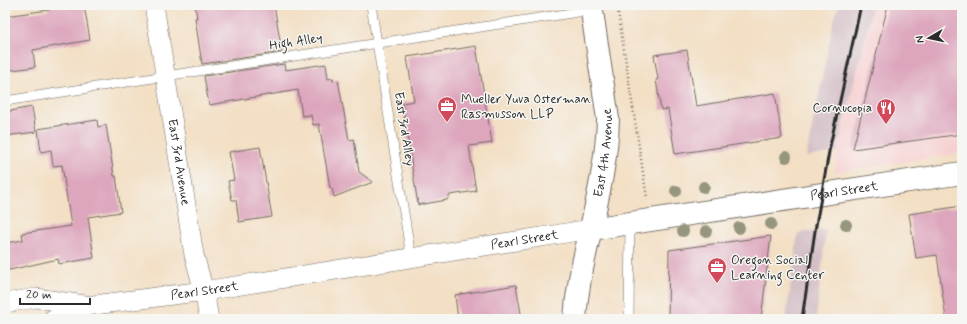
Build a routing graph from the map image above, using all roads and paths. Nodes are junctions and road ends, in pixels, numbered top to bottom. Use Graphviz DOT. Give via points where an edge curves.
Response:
graph roads {
  1 [pos="154,5"];
  2 [pos="371,5"];
  3 [pos="617,5"];
  4 [pos="591,8"];
  5 [pos="377,42"];
  6 [pos="165,76"];
  7 [pos="5,101"];
  8 [pos="962,173"];
  9 [pos="651,220"];
  10 [pos="630,223"];
  11 [pos="591,229"];
  12 [pos="411,257"];
  13 [pos="204,291"];
  14 [pos="5,303"];
  15 [pos="86,306"];
  16 [pos="53,319"];
  17 [pos="209,319"];
  18 [pos="576,319"];
  19 [pos="629,319"];
  1 -- 6 [label="street, East 3rd Avenue"];
  2 -- 5 [label="lane, East 3rd Alley"];
  3 -- 9 [label="path"];
  4 -- 5 [label="lane, High Alley"];
  4 -- 11 [label="street, East 4th Avenue" via="608,119 608,136"];
  5 -- 6 [label="lane, High Alley"];
  5 -- 12 [label="lane, East 3rd Alley"];
  6 -- 7 [label="lane, High Alley"];
  6 -- 13 [label="street, East 3rd Avenue" via="194,255"];
  8 -- 9 [label="street, Pearl Street"];
  9 -- 10 [label="street, Pearl Street"];
  10 -- 11 [label="street, Pearl Street"];
  10 -- 19 [label="lane"];
  11 -- 12 [label="street, Pearl Street"];
  11 -- 18 [label="street, East 4th Avenue" via="580,273"];
  12 -- 13 [label="street, Pearl Street"];
  13 -- 15 [label="street, Pearl Street"];
  13 -- 17 [label="street, East 3rd Avenue"];
  14 -- 15 [label="street, Pearl Street" via="36,298"];
  15 -- 16 [label="street, Pearl Street"];
}
